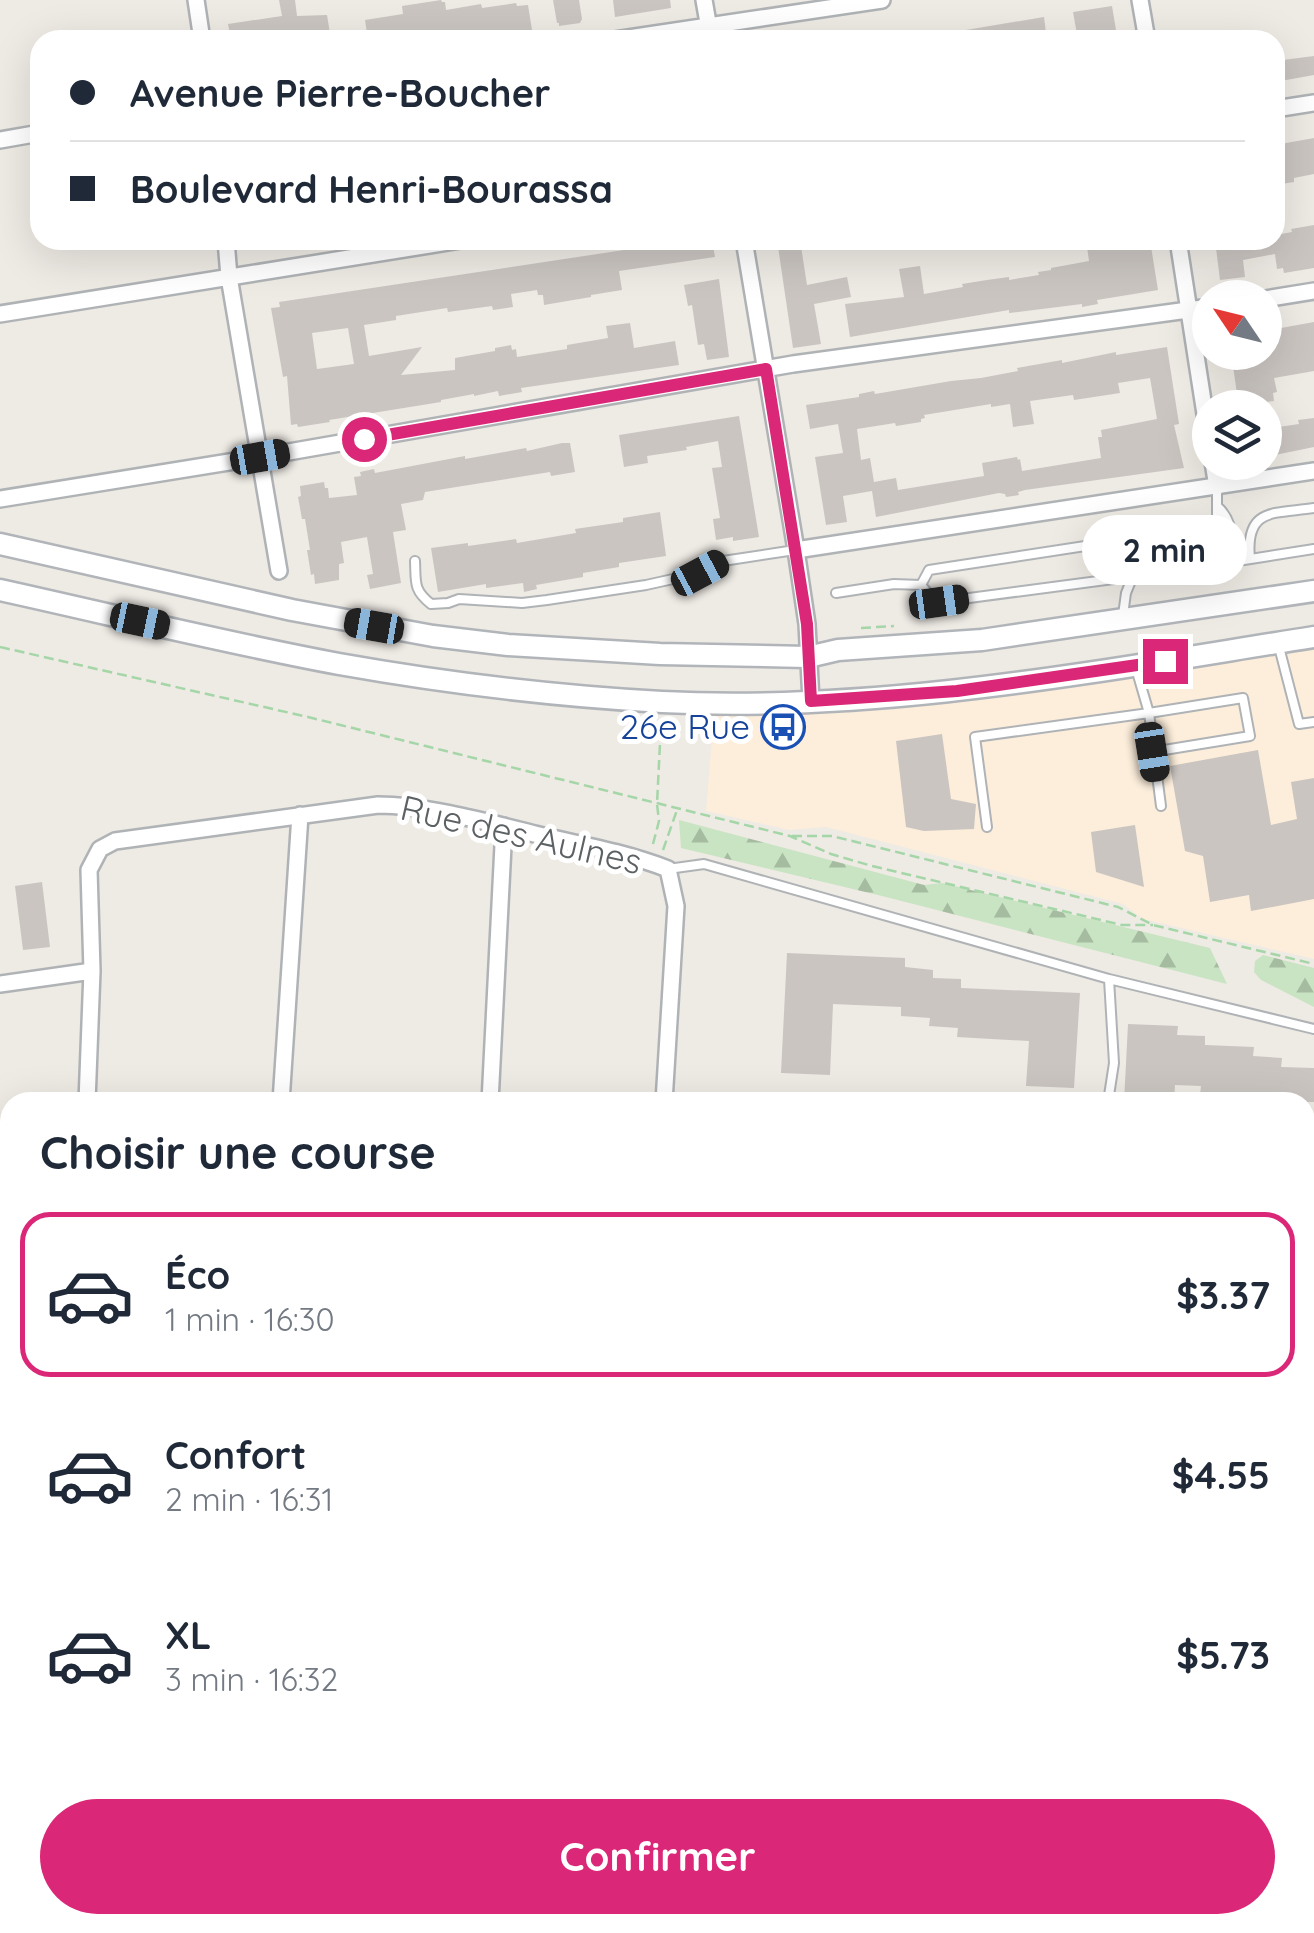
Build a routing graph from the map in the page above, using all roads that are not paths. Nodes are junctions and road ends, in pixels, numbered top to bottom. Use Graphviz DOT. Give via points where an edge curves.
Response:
graph roads {
  1 [pos="196,0"];
  2 [pos="704,0"];
  3 [pos="882,0"];
  4 [pos="1140,0"];
  5 [pos="200,30"];
  6 [pos="710,30"];
  7 [pos="721,30"];
  8 [pos="1146,30"];
  9 [pos="1314,103"];
  10 [pos="1285,108"];
  11 [pos="30,136"];
  12 [pos="0,140"];
  13 [pos="227,250"];
  14 [pos="399,250"];
  15 [pos="746,250"];
  16 [pos="1179,250"];
  17 [pos="230,277"];
  18 [pos="1314,291"];
  19 [pos="1282,296"];
  20 [pos="1192,310"];
  21 [pos="1188,311"];
  22 [pos="0,314"];
  23 [pos="766,369"];
  24 [pos="1201,390"];
  25 [pos="260,457"];
  26 [pos="1314,471"];
  27 [pos="1215,480"];
  28 [pos="1216,487"];
  29 [pos="0,499"];
  30 [pos="1314,508"];
  31 [pos="0,544"];
  32 [pos="1314,549"];
  33 [pos="796,550"];
  34 [pos="1250,559"];
  35 [pos="1228,560"];
  36 [pos="415,561"];
  37 [pos="1204,566"];
  38 [pos="279,571"];
  39 [pos="1133,576"];
  40 [pos="922,584"];
  41 [pos="0,590"];
  42 [pos="1314,591"];
  43 [pos="836,593"];
  44 [pos="1123,620"];
  45 [pos="1314,637"];
  46 [pos="1278,643"];
  47 [pos="808,657"];
  48 [pos="1135,665"];
  49 [pos="811,701"];
  50 [pos="1149,712"];
  51 [pos="1314,722"];
  52 [pos="1152,752"];
  53 [pos="1161,806"];
  54 [pos="300,816"];
  55 [pos="504,826"];
  56 [pos="987,827"];
  57 [pos="658,865"];
  58 [pos="92,971"];
  59 [pos="1109,979"];
  60 [pos="0,984"];
  61 [pos="1314,1029"];
  62 [pos="87,1092"];
  63 [pos="282,1092"];
  64 [pos="491,1092"];
  65 [pos="665,1092"];
  66 [pos="1110,1092"];
  1 -- 5 [label="street"];
  2 -- 6 [label="street"];
  3 -- 7 [label="street"];
  4 -- 8 [label="street"];
  9 -- 10 [label="street"];
  11 -- 12 [label="street"];
  13 -- 17 [label="street"];
  14 -- 17 [label="street"];
  15 -- 23 [label="street"];
  16 -- 21 [label="street"];
  17 -- 22 [label="street"];
  17 -- 25 [label="street"];
  18 -- 19 [label="street"];
  20 -- 21 [label="street"];
  21 -- 23 [label="street"];
  21 -- 24 [label="street"];
  23 -- 25 [label="street"];
  23 -- 33 [label="street"];
  25 -- 29 [label="street"];
  25 -- 38 [label="street"];
  26 -- 28 [label="street"];
  27 -- 28 [label="street"];
  28 -- 33 [label="street"];
  28 -- 35 [label="lane" via="1217,525"];
  30 -- 34 [label="lane" via="1256,522 1248,536"];
  31 -- 47 [label="main road" via="433,636 660,654"];
  32 -- 34 [label="lane"];
  33 -- 36 [label="lane" via="723,561 646,585 522,603 430,604 417,588"];
  33 -- 47 [label="street"];
  34 -- 35 [label="lane"];
  35 -- 37 [label="lane"];
  37 -- 39 [label="lane"];
  37 -- 40 [label="lane" via="1196,529 930,570"];
  39 -- 40 [label="lane" via="939,602"];
  39 -- 44 [label="lane"];
  40 -- 43 [label="lane"];
  41 -- 49 [label="main road" via="416,677 662,702"];
  42 -- 44 [label="main road"];
  44 -- 47 [label="main road"];
  45 -- 46 [label="main road"];
  46 -- 48 [label="main road"];
  46 -- 51 [label="lane" via="1298,724"];
  47 -- 49 [label="street"];
  48 -- 49 [label="main road" via="957,691"];
  48 -- 50 [label="lane"];
  50 -- 52 [label="lane"];
  50 -- 52 [label="lane" via="1243,698 1250,736"];
  50 -- 56 [label="lane" via="975,736"];
  52 -- 53 [label="lane"];
  54 -- 55 [label="street, Rue des Aulnes" via="398,804"];
  54 -- 58 [label="street, Rue des Aulnes" via="114,841 100,849 89,870"];
  54 -- 63 [label="street"];
  55 -- 57 [label="street, Rue des Aulnes"];
  55 -- 64 [label="street"];
  57 -- 59 [label="lane" via="704,864"];
  57 -- 65 [label="street, Rue des Aulnes" via="676,906"];
  58 -- 60 [label="street"];
  58 -- 62 [label="street"];
  59 -- 61 [label="lane"];
  59 -- 66 [label="lane"];
}
